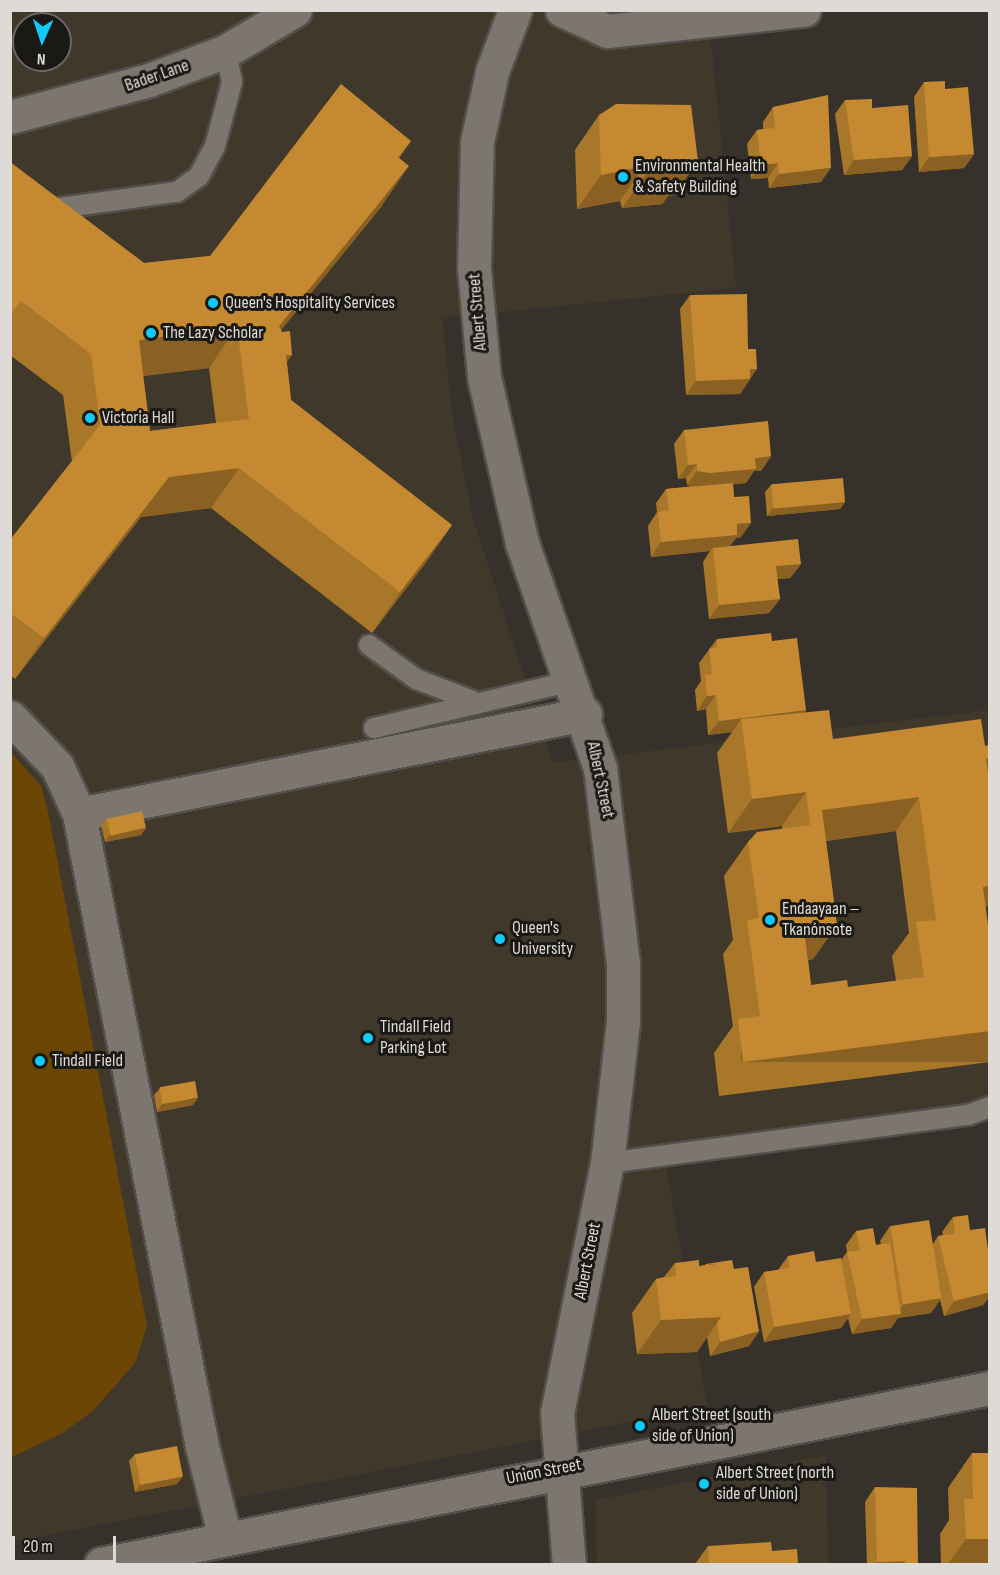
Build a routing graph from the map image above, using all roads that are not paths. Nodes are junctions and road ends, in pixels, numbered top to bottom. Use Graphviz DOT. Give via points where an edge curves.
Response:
graph roads {
  1 [pos="295,10"];
  2 [pos="515,10"];
  3 [pos="562,10"];
  4 [pos="804,10"];
  5 [pos="226,51"];
  6 [pos="10,117"];
  7 [pos="10,192"];
  8 [pos="369,645"];
  9 [pos="573,681"];
  10 [pos="473,701"];
  11 [pos="585,714"];
  12 [pos="10,717"];
  13 [pos="374,728"];
  14 [pos="79,814"];
  15 [pos="990,1107"];
  16 [pos="607,1163"];
  17 [pos="990,1388"];
  18 [pos="562,1469"];
  19 [pos="225,1538"];
  20 [pos="101,1564"];
  21 [pos="569,1564"];
  1 -- 5 [label="main road, Bader Lane"];
  2 -- 9 [label="main road, Albert Street" via="492,72 477,142 474,269 499,460 522,543"];
  3 -- 4 [label="main road" via="607,31"];
  5 -- 6 [label="main road, Bader Lane" via="149,80"];
  5 -- 7 [label="lane" via="232,82 215,146 199,176 177,192 45,210"];
  8 -- 10 [label="lane" via="416,678"];
  9 -- 10 [label="lane"];
  9 -- 11 [label="main road, Albert Street"];
  10 -- 13 [label="lane" via="436,716"];
  11 -- 14 [label="main road"];
  11 -- 16 [label="main road, Albert Street" via="606,799 623,965 622,1032"];
  12 -- 14 [label="main road" via="57,766"];
  14 -- 19 [label="main road" via="200,1435"];
  15 -- 16 [label="lane" via="968,1115"];
  16 -- 18 [label="main road, Albert Street" via="559,1393"];
  17 -- 18 [label="main road, Union Street"];
  18 -- 19 [label="main road, Union Street"];
  18 -- 21 [label="main road, Albert Street"];
  19 -- 20 [label="main road, Union Street"];
}
